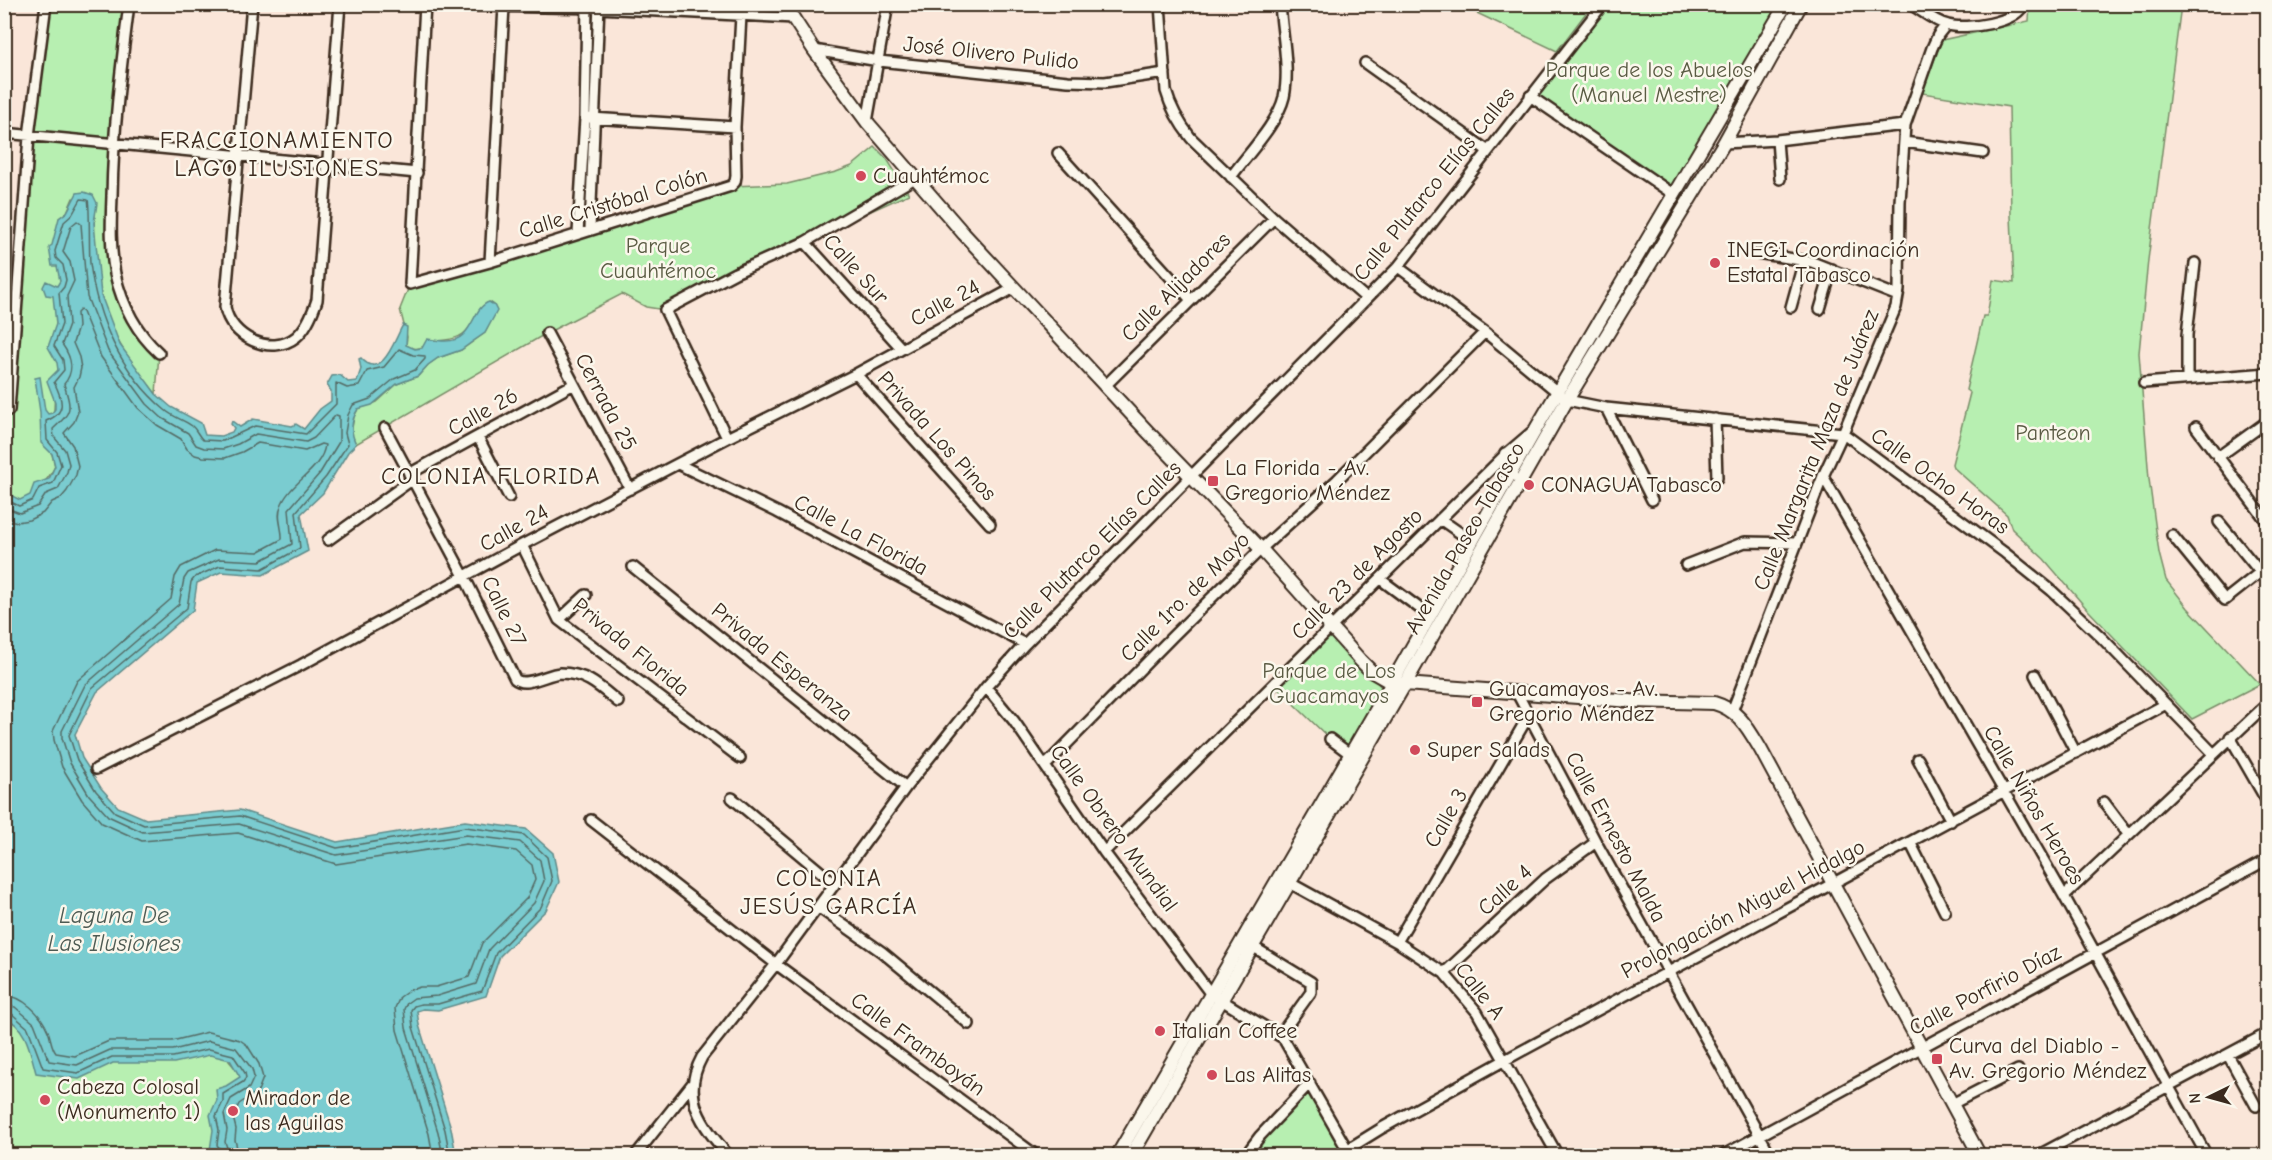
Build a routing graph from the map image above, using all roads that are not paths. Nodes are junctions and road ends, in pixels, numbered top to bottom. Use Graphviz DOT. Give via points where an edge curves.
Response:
graph roads {
  1 [pos="46,4"];
  2 [pos="129,4"];
  3 [pos="252,4"];
  4 [pos="340,4"];
  5 [pos="784,4"];
  6 [pos="888,4"];
  7 [pos="1160,4"];
  8 [pos="1280,4"];
  9 [pos="1603,4"];
  10 [pos="1801,4"];
  11 [pos="1910,4"];
  12 [pos="2023,4"];
  13 [pos="425,5"];
  14 [pos="504,6"];
  15 [pos="587,6"];
  16 [pos="598,6"];
  17 [pos="1782,7"];
  18 [pos="741,15"];
  19 [pos="794,18"];
  20 [pos="1946,25"];
  21 [pos="814,50"];
  22 [pos="879,61"];
  23 [pos="1365,63"];
  24 [pos="1165,73"];
  25 [pos="1530,96"];
  26 [pos="585,118"];
  27 [pos="595,119"];
  28 [pos="867,122"];
  29 [pos="1905,125"];
  30 [pos="735,127"];
  31 [pos="4,133"];
  32 [pos="29,136"];
  33 [pos="1777,140"];
  34 [pos="115,142"];
  35 [pos="1904,142"];
  36 [pos="1724,143"];
  37 [pos="1488,151"];
  38 [pos="1058,153"];
  39 [pos="1983,153"];
  40 [pos="238,155"];
  41 [pos="328,163"];
  42 [pos="417,173"];
  43 [pos="1231,177"];
  44 [pos="915,178"];
  45 [pos="1780,179"];
  46 [pos="1673,194"];
  47 [pos="1274,218"];
  48 [pos="590,229"];
  49 [pos="578,233"];
  50 [pos="806,242"];
  51 [pos="1757,253"];
  52 [pos="1804,260"];
  53 [pos="490,262"];
  54 [pos="2195,263"];
  55 [pos="1398,267"];
  56 [pos="1832,269"];
  57 [pos="1014,288"];
  58 [pos="1898,296"];
  59 [pos="1367,299"];
  60 [pos="1191,300"];
  61 [pos="1791,307"];
  62 [pos="1820,309"];
  63 [pos="547,333"];
  64 [pos="1485,333"];
  65 [pos="902,349"];
  66 [pos="159,352"];
  67 [pos="2268,373"];
  68 [pos="856,375"];
  69 [pos="2187,378"];
  70 [pos="2144,383"];
  71 [pos="574,384"];
  72 [pos="1106,385"];
  73 [pos="1563,396"];
  74 [pos="1606,408"];
  75 [pos="7,410"];
  76 [pos="1714,419"];
  77 [pos="2268,421"];
  78 [pos="1537,427"];
  79 [pos="2196,427"];
  80 [pos="385,428"];
  81 [pos="1843,433"];
  82 [pos="478,437"];
  83 [pos="727,438"];
  84 [pos="1506,454"];
  85 [pos="2218,457"];
  86 [pos="678,464"];
  87 [pos="1511,475"];
  88 [pos="1823,476"];
  89 [pos="411,477"];
  90 [pos="1191,478"];
  91 [pos="1717,478"];
  92 [pos="630,489"];
  93 [pos="509,496"];
  94 [pos="1652,500"];
  95 [pos="1440,519"];
  96 [pos="2219,522"];
  97 [pos="2268,523"];
  98 [pos="990,524"];
  99 [pos="2172,535"];
  100 [pos="328,540"];
  101 [pos="1473,542"];
  102 [pos="1797,543"];
  103 [pos="522,545"];
  104 [pos="1261,549"];
  105 [pos="1686,565"];
  106 [pos="633,567"];
  107 [pos="2264,569"];
  108 [pos="465,578"];
  109 [pos="1380,579"];
  110 [pos="586,595"];
  111 [pos="1430,616"];
  112 [pos="559,620"];
  113 [pos="1332,628"];
  114 [pos="1025,644"];
  115 [pos="2035,675"];
  116 [pos="1392,683"];
  117 [pos="1405,684"];
  118 [pos="986,687"];
  119 [pos="1517,693"];
  120 [pos="618,702"];
  121 [pos="2268,703"];
  122 [pos="2166,704"];
  123 [pos="1732,711"];
  124 [pos="1529,715"];
  125 [pos="2230,737"];
  126 [pos="1330,739"];
  127 [pos="2076,753"];
  128 [pos="2213,753"];
  129 [pos="1350,754"];
  130 [pos="740,758"];
  131 [pos="1918,759"];
  132 [pos="1045,766"];
  133 [pos="96,769"];
  134 [pos="906,787"];
  135 [pos="2004,792"];
  136 [pos="732,798"];
  137 [pos="2104,802"];
  138 [pos="2268,803"];
  139 [pos="591,820"];
  140 [pos="1951,820"];
  141 [pos="2128,834"];
  142 [pos="1596,842"];
  143 [pos="1910,842"];
  144 [pos="1104,852"];
  145 [pos="2268,859"];
  146 [pos="834,883"];
  147 [pos="1290,883"];
  148 [pos="1832,883"];
  149 [pos="2064,896"];
  150 [pos="818,907"];
  151 [pos="1945,912"];
  152 [pos="1397,942"];
  153 [pos="1252,946"];
  154 [pos="2095,953"];
  155 [pos="776,964"];
  156 [pos="1668,971"];
  157 [pos="1444,973"];
  158 [pos="1215,996"];
  159 [pos="969,1024"];
  160 [pos="2268,1034"];
  161 [pos="1280,1035"];
  162 [pos="1922,1046"];
  163 [pos="2228,1055"];
  164 [pos="1504,1060"];
  165 [pos="2018,1070"];
  166 [pos="1310,1083"];
  167 [pos="692,1084"];
  168 [pos="2169,1086"];
  169 [pos="1952,1104"];
  170 [pos="2256,1106"];
  171 [pos="1760,1135"];
  172 [pos="1347,1153"];
  173 [pos="635,1155"];
  174 [pos="729,1155"];
  175 [pos="1036,1155"];
  176 [pos="1117,1155"];
  177 [pos="1131,1155"];
  178 [pos="1245,1155"];
  179 [pos="1558,1155"];
  180 [pos="1722,1155"];
  181 [pos="1771,1155"];
  182 [pos="1980,1155"];
  183 [pos="2037,1155"];
  184 [pos="2207,1155"];
  1 -- 32 [label="street"];
  2 -- 34 [label="street"];
  3 -- 40 [label="street"];
  4 -- 41 [label="street"];
  5 -- 19 [label="main road"];
  6 -- 22 [label="street"];
  7 -- 24 [label="street"];
  8 -- 43 [label="street" via="1286,71 1284,97"];
  9 -- 25 [label="street, Calle Plutarco Elías Calles"];
  10 -- 36 [label="main road, Avenida Paseo Tabasco"];
  11 -- 20 [label="street"];
  12 -- 20 [label="street" via="2016,14 1982,25"];
  13 -- 14 [label="street"];
  13 -- 42 [label="street"];
  14 -- 15 [label="street"];
  14 -- 53 [label="street"];
  15 -- 16 [label="street"];
  15 -- 26 [label="street"];
  16 -- 18 [label="street"];
  16 -- 27 [label="street"];
  17 -- 46 [label="main road, Avenida Paseo Tabasco"];
  18 -- 19 [label="street"];
  18 -- 30 [label="street, Calle Cristóbal Colón"];
  19 -- 21 [label="main road"];
  20 -- 29 [label="street, Calle Margarita Maza de Juárez" via="1932,48"];
  21 -- 22 [label="street, José Olivero Pulido"];
  21 -- 28 [label="main road"];
  22 -- 24 [label="street, José Olivero Pulido" via="1076,82"];
  22 -- 28 [label="street"];
  23 -- 37 [label="street"];
  24 -- 43 [label="street" via="1169,103 1182,127"];
  25 -- 37 [label="street, Calle Plutarco Elías Calles"];
  25 -- 46 [label="street"];
  26 -- 27 [label="street"];
  26 -- 49 [label="street"];
  27 -- 30 [label="street"];
  27 -- 48 [label="street"];
  28 -- 44 [label="main road"];
  29 -- 33 [label="street"];
  29 -- 35 [label="street, Calle Margarita Maza de Juárez"];
  30 -- 48 [label="street, Calle Cristóbal Colón" via="736,176 731,186"];
  31 -- 32 [label="street"];
  32 -- 34 [label="street"];
  32 -- 75 [label="street"];
  33 -- 36 [label="street"];
  33 -- 45 [label="street"];
  34 -- 40 [label="street"];
  34 -- 66 [label="street" via="111,221 115,275 132,319"];
  35 -- 39 [label="street"];
  35 -- 58 [label="street, Calle Margarita Maza de Juárez"];
  36 -- 73 [label="main road, Avenida Paseo Tabasco"];
  37 -- 55 [label="street, Calle Plutarco Elías Calles"];
  38 -- 60 [label="street"];
  40 -- 41 [label="street"];
  40 -- 41 [label="street" via="225,307 237,331 262,344 296,338 314,310"];
  41 -- 42 [label="street"];
  42 -- 53 [label="street, Calle Cristóbal Colón" via="410,284"];
  43 -- 47 [label="street"];
  44 -- 50 [label="street"];
  44 -- 57 [label="main road"];
  46 -- 73 [label="main road, Avenida Paseo Tabasco"];
  47 -- 59 [label="street"];
  47 -- 60 [label="street, Calle Alijadores"];
  48 -- 49 [label="street, Calle Cristóbal Colón"];
  49 -- 53 [label="street, Calle Cristóbal Colón"];
  50 -- 65 [label="street, Calle Sur"];
  50 -- 83 [label="street" via="665,310"];
  51 -- 52 [label="street"];
  52 -- 56 [label="street"];
  52 -- 61 [label="street"];
  54 -- 69 [label="street"];
  55 -- 59 [label="street, Calle Plutarco Elías Calles"];
  55 -- 64 [label="street, Calle Ocho Horas"];
  56 -- 58 [label="street"];
  56 -- 62 [label="street"];
  57 -- 65 [label="street, Calle 24"];
  57 -- 72 [label="main road"];
  58 -- 81 [label="street, Calle Margarita Maza de Juárez"];
  59 -- 90 [label="street, Calle Plutarco Elías Calles"];
  60 -- 72 [label="street, Calle Alijadores"];
  63 -- 71 [label="street, Cerrada 25"];
  64 -- 73 [label="street, Calle Ocho Horas"];
  64 -- 104 [label="street, Calle 1ro. de Mayo" via="1337,480"];
  65 -- 68 [label="street, Calle 24"];
  67 -- 69 [label="street"];
  68 -- 83 [label="street, Calle 24"];
  68 -- 98 [label="street, Privada Los Pinos"];
  69 -- 70 [label="street"];
  71 -- 82 [label="street, Calle 26"];
  71 -- 92 [label="street, Cerrada 25"];
  72 -- 90 [label="main road"];
  73 -- 74 [label="street, Calle Ocho Horas"];
  73 -- 78 [label="main road, Avenida Paseo Tabasco"];
  73 -- 117 [label="main road, Avenida Paseo Tabasco"];
  74 -- 76 [label="street, Calle Ocho Horas"];
  74 -- 94 [label="street"];
  76 -- 81 [label="street, Calle Ocho Horas"];
  76 -- 91 [label="street"];
  77 -- 85 [label="street"];
  78 -- 84 [label="street, Calle 23 de Agosto"];
  78 -- 87 [label="main road, Avenida Paseo Tabasco"];
  79 -- 85 [label="street"];
  80 -- 89 [label="street, Calle 27"];
  81 -- 88 [label="street, Calle Margarita Maza de Juárez"];
  81 -- 122 [label="street, Calle Ocho Horas" via="2051,590"];
  82 -- 89 [label="street, Calle 26"];
  82 -- 93 [label="street"];
  83 -- 86 [label="street, Calle 24"];
  84 -- 87 [label="main road"];
  84 -- 95 [label="street, Calle 23 de Agosto"];
  85 -- 97 [label="street"];
  86 -- 92 [label="street, Calle 24"];
  86 -- 114 [label="street, Calle La Florida"];
  87 -- 101 [label="main road, Avenida Paseo Tabasco"];
  88 -- 102 [label="street, Calle Margarita Maza de Juárez"];
  88 -- 135 [label="street, Calle Niños Heroes"];
  89 -- 100 [label="street, Calle 26"];
  89 -- 108 [label="street, Calle 27"];
  90 -- 104 [label="main road"];
  90 -- 114 [label="street, Calle Plutarco Elías Calles"];
  92 -- 103 [label="street, Calle 24"];
  95 -- 101 [label="street"];
  95 -- 109 [label="street, Calle 23 de Agosto"];
  96 -- 107 [label="street"];
  99 -- 107 [label="street" via="2225,600"];
  101 -- 111 [label="main road, Avenida Paseo Tabasco"];
  102 -- 105 [label="street" via="1746,542"];
  102 -- 123 [label="street, Calle Margarita Maza de Juárez"];
  103 -- 108 [label="street, Calle 24"];
  103 -- 112 [label="street, Privada Florida"];
  104 -- 113 [label="main road"];
  104 -- 132 [label="street, Calle 1ro. de Mayo"];
  106 -- 134 [label="street, Privada Esperanza"];
  108 -- 120 [label="street, Calle 27" via="515,679 524,683 552,674 582,675"];
  108 -- 133 [label="street, Calle 24"];
  109 -- 111 [label="street"];
  109 -- 113 [label="street, Calle 23 de Agosto"];
  110 -- 112 [label="street"];
  111 -- 116 [label="main road, Avenida Paseo Tabasco"];
  112 -- 130 [label="street, Privada Florida"];
  113 -- 116 [label="main road" via="1366,666"];
  113 -- 144 [label="street, Calle 23 de Agosto"];
  114 -- 118 [label="street, Calle Plutarco Elías Calles"];
  115 -- 127 [label="street"];
  116 -- 117 [label="main road"];
  116 -- 129 [label="main road, Avenida Paseo Tabasco"];
  117 -- 119 [label="main road"];
  117 -- 147 [label="main road, Avenida Paseo Tabasco"];
  118 -- 132 [label="street, Calle Obrero Mundial"];
  118 -- 134 [label="street, Calle Plutarco Elías Calles"];
  119 -- 123 [label="main road" via="1714,703"];
  119 -- 124 [label="street, Calle Ernesto Malda"];
  121 -- 125 [label="street"];
  122 -- 127 [label="street, Prolongación Miguel Hidalgo"];
  122 -- 128 [label="street, Calle Ocho Horas"];
  123 -- 148 [label="main road" via="1747,725"];
  124 -- 142 [label="street, Calle Ernesto Malda"];
  124 -- 152 [label="street, Calle 3"];
  125 -- 128 [label="street"];
  125 -- 138 [label="street"];
  126 -- 129 [label="street"];
  127 -- 135 [label="street, Prolongación Miguel Hidalgo"];
  128 -- 141 [label="street"];
  129 -- 158 [label="main road, Avenida Paseo Tabasco"];
  131 -- 140 [label="street"];
  132 -- 144 [label="street, Calle Obrero Mundial"];
  134 -- 146 [label="street, Calle Plutarco Elías Calles"];
  135 -- 140 [label="street, Prolongación Miguel Hidalgo"];
  135 -- 149 [label="street, Calle Niños Heroes"];
  136 -- 146 [label="street"];
  137 -- 141 [label="street"];
  139 -- 155 [label="street, Calle Framboyán"];
  140 -- 143 [label="street, Prolongación Miguel Hidalgo"];
  141 -- 149 [label="street"];
  142 -- 156 [label="street, Calle Ernesto Malda"];
  142 -- 157 [label="street, Calle 4" via="1545,879"];
  143 -- 148 [label="street, Prolongación Miguel Hidalgo"];
  143 -- 151 [label="street"];
  144 -- 158 [label="street, Calle Obrero Mundial"];
  145 -- 154 [label="street, Calle Porfirio Díaz"];
  146 -- 150 [label="street, Calle Plutarco Elías Calles"];
  147 -- 152 [label="street, Calle A"];
  147 -- 153 [label="main road, Avenida Paseo Tabasco"];
  148 -- 156 [label="street, Prolongación Miguel Hidalgo"];
  148 -- 162 [label="main road"];
  149 -- 154 [label="street, Calle Niños Heroes"];
  150 -- 155 [label="street, Calle Plutarco Elías Calles"];
  150 -- 159 [label="street" via="882,952"];
  152 -- 157 [label="street, Calle A"];
  153 -- 158 [label="main road, Avenida Paseo Tabasco"];
  153 -- 161 [label="street" via="1311,982 1311,992"];
  154 -- 162 [label="street, Calle Porfirio Díaz"];
  154 -- 168 [label="street, Calle Niños Heroes"];
  155 -- 167 [label="street, Calle Plutarco Elías Calles" via="702,1057"];
  155 -- 175 [label="street, Calle Framboyán"];
  156 -- 164 [label="street, Prolongación Miguel Hidalgo"];
  156 -- 171 [label="street, Calle Ernesto Malda"];
  157 -- 164 [label="street, Calle A" via="1477,1012"];
  158 -- 161 [label="street"];
  158 -- 176 [label="main road, Avenida Paseo Tabasco"];
  158 -- 177 [label="main road, Avenida Paseo Tabasco"];
  160 -- 163 [label="street"];
  161 -- 166 [label="street"];
  162 -- 169 [label="main road"];
  162 -- 171 [label="street, Calle Porfirio Díaz"];
  163 -- 168 [label="street"];
  163 -- 170 [label="street"];
  164 -- 172 [label="street, Prolongación Miguel Hidalgo"];
  164 -- 179 [label="street, Calle A"];
  165 -- 169 [label="street"];
  166 -- 172 [label="street"];
  166 -- 178 [label="street"];
  167 -- 173 [label="street, Calle Plutarco Elías Calles"];
  167 -- 174 [label="street" via="701,1119"];
  168 -- 183 [label="street"];
  168 -- 184 [label="street, Calle Niños Heroes"];
  169 -- 182 [label="main road"];
  171 -- 180 [label="street, Calle Porfirio Díaz"];
  171 -- 181 [label="street, Calle Ernesto Malda"];
}
